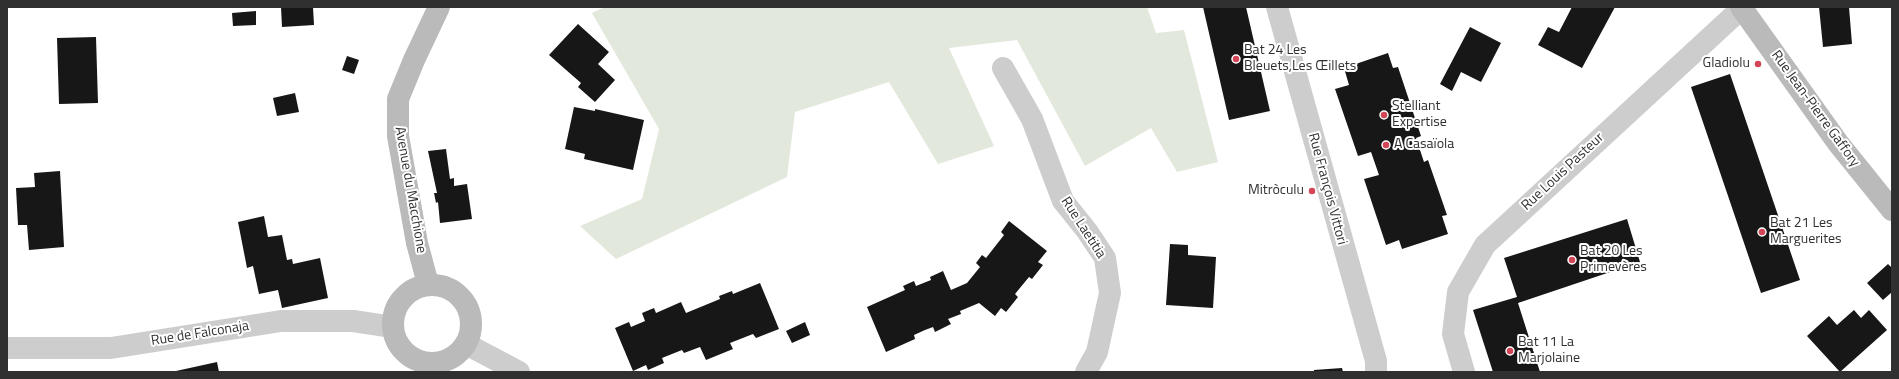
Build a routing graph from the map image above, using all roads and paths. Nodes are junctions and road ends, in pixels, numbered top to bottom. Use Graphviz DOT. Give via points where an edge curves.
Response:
graph roads {
  1 [pos="439,7"];
  2 [pos="1277,7"];
  3 [pos="1741,8"];
  4 [pos="1003,68"];
  5 [pos="1892,210"];
  6 [pos="428,284"];
  7 [pos="393,327"];
  8 [pos="466,344"];
  9 [pos="7,348"];
  10 [pos="435,368"];
  11 [pos="519,372"];
  12 [pos="1086,372"];
  13 [pos="1376,372"];
  14 [pos="1464,372"];
  1 -- 6 [label="main road, Avenue du Macchione" via="398,99 398,136 417,243"];
  2 -- 13 [label="street, Rue François Vittori" via="1376,361"];
  3 -- 5 [label="main road, Rue Jean-Pierre Gaffory" via="1838,143"];
  3 -- 14 [label="street, Rue Louis Pasteur" via="1485,245 1458,292 1452,334"];
  4 -- 12 [label="street, Rue Laetitia" via="1032,119 1063,201 1105,258 1110,293 1097,352"];
  6 -- 7 [label="main road" via="414,289 402,298 394,312"];
  6 -- 8 [label="main road" via="444,286 458,293 467,305 471,331"];
  7 -- 9 [label="street, Rue de Falconaja" via="353,321 281,321 111,348"];
  7 -- 10 [label="main road" via="397,342 406,354"];
  8 -- 10 [label="main road" via="458,353"];
  8 -- 11 [label="street"];
}
